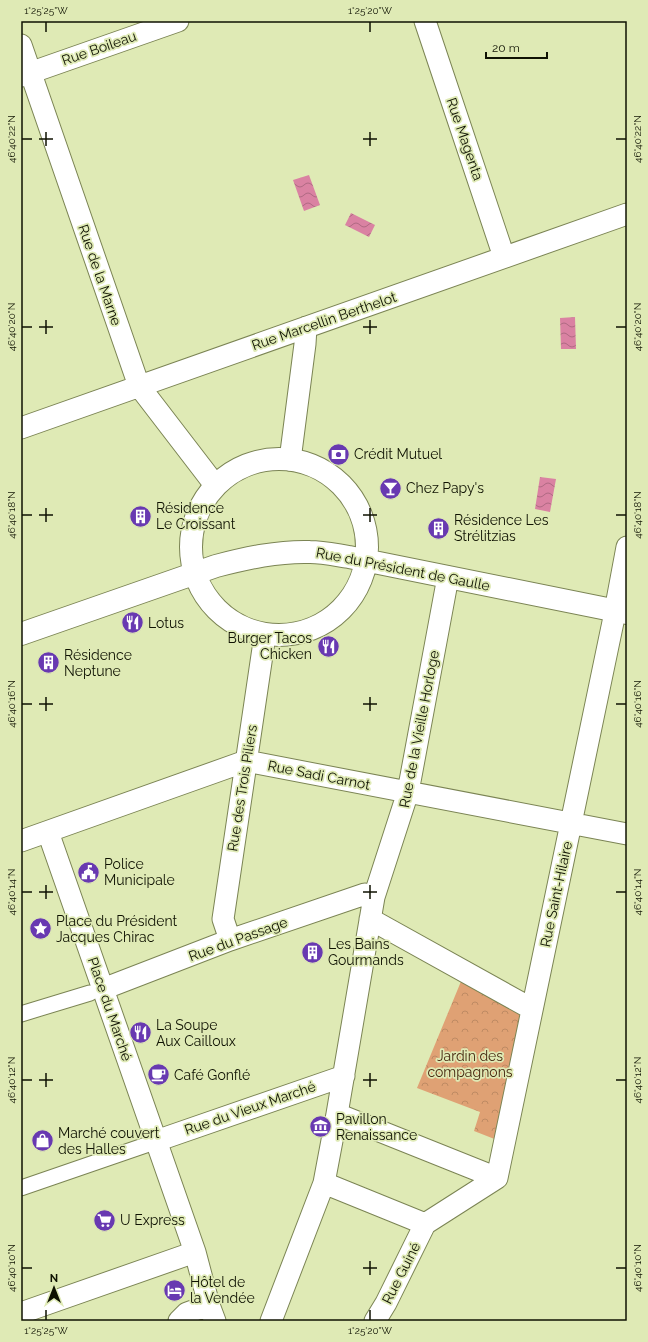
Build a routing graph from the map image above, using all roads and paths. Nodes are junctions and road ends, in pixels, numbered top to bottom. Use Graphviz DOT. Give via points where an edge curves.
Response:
graph roads {
  1 [pos="178,21"];
  2 [pos="424,21"];
  3 [pos="21,45"];
  4 [pos="26,74"];
  5 [pos="627,214"];
  6 [pos="504,257"];
  7 [pos="306,327"];
  8 [pos="139,386"];
  9 [pos="21,428"];
  10 [pos="290,460"];
  11 [pos="215,485"];
  12 [pos="627,547"];
  13 [pos="366,561"];
  14 [pos="194,574"];
  15 [pos="448,577"];
  16 [pos="621,612"];
  17 [pos="21,634"];
  18 [pos="264,635"];
  19 [pos="246,760"];
  20 [pos="408,792"];
  21 [pos="571,824"];
  22 [pos="48,832"];
  23 [pos="627,834"];
  24 [pos="21,841"];
  25 [pos="374,897"];
  26 [pos="370,919"];
  27 [pos="230,940"];
  28 [pos="97,991"];
  29 [pos="532,1009"];
  30 [pos="21,1014"];
  31 [pos="344,1076"];
  32 [pos="337,1114"];
  33 [pos="151,1143"];
  34 [pos="497,1178"];
  35 [pos="324,1183"];
  36 [pos="21,1188"];
  37 [pos="425,1224"];
  38 [pos="195,1252"];
  39 [pos="21,1312"];
  40 [pos="212,1313"];
  41 [pos="179,1321"];
  42 [pos="271,1321"];
  43 [pos="375,1321"];
  1 -- 4 [label="street, Rue Boileau"];
  2 -- 6 [label="street, Rue Magenta"];
  3 -- 4 [label="street, Rue de la Marne"];
  4 -- 8 [label="street, Rue de la Marne"];
  5 -- 6 [label="street, Rue Marcellin Berthelot"];
  6 -- 7 [label="street, Rue Marcellin Berthelot"];
  7 -- 8 [label="street, Rue Marcellin Berthelot"];
  7 -- 10 [label="street"];
  8 -- 9 [label="street, Rue Marcellin Berthelot"];
  8 -- 11 [label="street, Rue de la Marne"];
  10 -- 11 [label="street" via="270,459 250,464 231,472"];
  10 -- 13 [label="street" via="310,464 343,486 363,521 367,541"];
  11 -- 14 [label="street" via="197,512 192,527 190,542"];
  12 -- 16 [label="street, Rue Saint-Hilaire"];
  13 -- 14 [label="street, Rue du Président de Gaulle" via="328,553 276,554 244,559"];
  13 -- 15 [label="street, Rue du Président de Gaulle"];
  13 -- 18 [label="street" via="352,597 324,623 306,631 287,635"];
  14 -- 17 [label="street, Rue du Président de Gaulle"];
  14 -- 18 [label="street" via="205,596 222,615 236,624"];
  15 -- 16 [label="street, Rue du Président de Gaulle"];
  15 -- 20 [label="street, Rue de la Vieille Horloge"];
  16 -- 21 [label="street, Rue Saint-Hilaire"];
  18 -- 19 [label="street, Rue des Trois Piliers"];
  19 -- 20 [label="street, Rue Sadi Carnot"];
  19 -- 22 [label="street"];
  19 -- 27 [label="street, Rue des Trois Piliers" via="222,919"];
  20 -- 21 [label="street, Rue Sadi Carnot"];
  20 -- 25 [label="street, Rue de la Vieille Horloge"];
  21 -- 23 [label="street, Rue Sadi Carnot"];
  21 -- 29 [label="street, Rue Saint-Hilaire"];
  22 -- 24 [label="street"];
  22 -- 28 [label="street, Place du Marché"];
  25 -- 26 [label="street, Rue de la Vieille Horloge"];
  25 -- 27 [label="street, Rue du Passage" via="365,894"];
  26 -- 29 [label="street"];
  26 -- 31 [label="street, Rue de la Vieille Horloge"];
  27 -- 28 [label="street, Rue du Passage"];
  28 -- 30 [label="street"];
  28 -- 33 [label="street, Place du Marché"];
  29 -- 34 [label="street, Rue Saint-Hilaire"];
  31 -- 32 [label="street, Rue de la Vieille Horloge"];
  31 -- 33 [label="street, Rue du Vieux Marché"];
  32 -- 34 [label="street"];
  32 -- 35 [label="street, Rue de la Vieille Horloge"];
  33 -- 36 [label="street"];
  33 -- 38 [label="street, Place du Marché"];
  34 -- 37 [label="street"];
  35 -- 37 [label="street"];
  35 -- 42 [label="street, Rue de la Vieille Horloge"];
  37 -- 43 [label="street, Rue Guiné"];
  38 -- 39 [label="street"];
  38 -- 40 [label="street, Place du Marché"];
  40 -- 41 [label="street" via="187,1313"];
}
